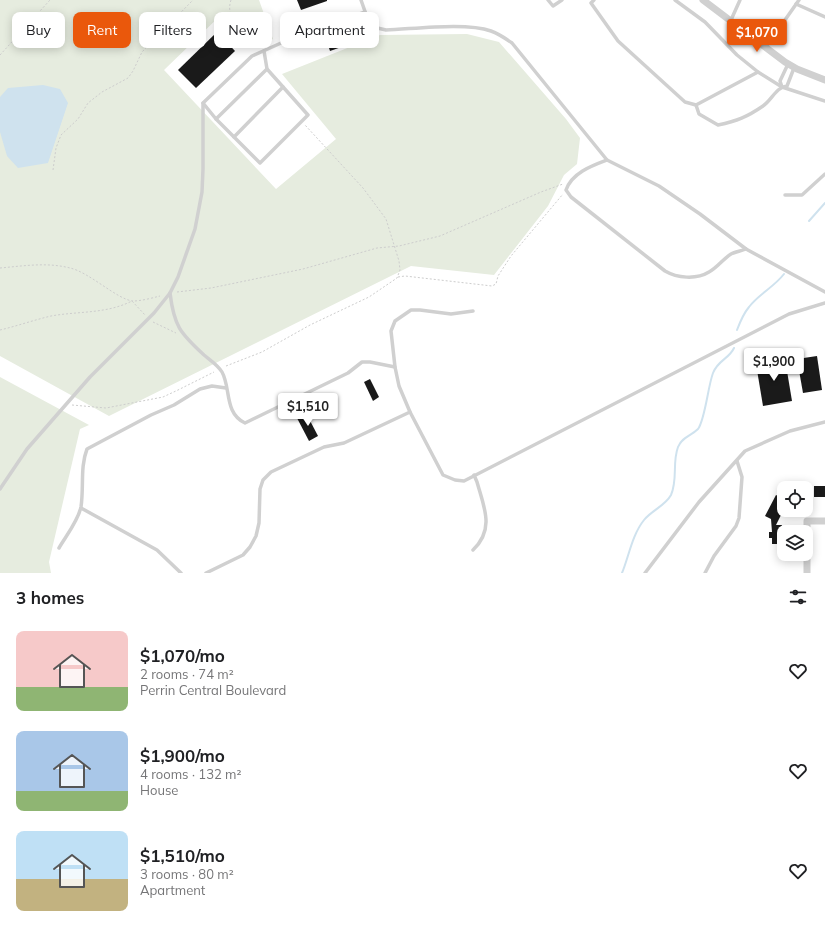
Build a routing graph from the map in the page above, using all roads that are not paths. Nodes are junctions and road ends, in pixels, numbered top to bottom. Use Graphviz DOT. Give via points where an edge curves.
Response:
graph roads {
  1 [pos="361,0"];
  2 [pos="548,0"];
  3 [pos="562,0"];
  4 [pos="594,0"];
  5 [pos="675,0"];
  6 [pos="703,0"];
  7 [pos="740,0"];
  8 [pos="797,2"];
  9 [pos="365,12"];
  10 [pos="825,17"];
  11 [pos="730,21"];
  12 [pos="379,28"];
  13 [pos="280,44"];
  14 [pos="766,48"];
  15 [pos="264,51"];
  16 [pos="791,66"];
  17 [pos="267,69"];
  18 [pos="758,72"];
  19 [pos="825,80"];
  20 [pos="782,86"];
  21 [pos="283,87"];
  22 [pos="825,101"];
  23 [pos="203,103"];
  24 [pos="696,105"];
  25 [pos="216,119"];
  26 [pos="234,137"];
  27 [pos="607,160"];
  28 [pos="825,174"];
  29 [pos="785,195"];
  30 [pos="746,249"];
  31 [pos="825,292"];
  32 [pos="170,293"];
  33 [pos="825,303"];
  34 [pos="473,311"];
  35 [pos="395,367"];
  36 [pos="226,388"];
  37 [pos="410,412"];
  38 [pos="825,422"];
  39 [pos="737,461"];
  40 [pos="474,475"];
  41 [pos="0,489"];
  42 [pos="81,508"];
  43 [pos="825,521"];
  44 [pos="59,548"];
  45 [pos="474,550"];
  46 [pos="181,573"];
  47 [pos="206,573"];
  48 [pos="645,573"];
  49 [pos="705,573"];
  50 [pos="807,573"];
  1 -- 9 [label="lane"];
  2 -- 3 [label="lane" via="553,6"];
  4 -- 24 [label="lane" via="591,3 618,41 685,102"];
  5 -- 18 [label="lane" via="706,22 737,55"];
  6 -- 11 [label="street"];
  7 -- 11 [label="lane"];
  8 -- 10 [label="lane"];
  8 -- 14 [label="lane"];
  11 -- 14 [label="street"];
  12 -- 27 [label="lane" via="472,26 500,34 516,49"];
  13 -- 15 [label="lane"];
  14 -- 16 [label="street"];
  15 -- 17 [label="lane"];
  15 -- 23 [label="lane" via="252,56"];
  16 -- 19 [label="street"];
  16 -- 20 [label="lane" via="780,81"];
  16 -- 20 [label="lane" via="787,86"];
  17 -- 21 [label="lane"];
  17 -- 25 [label="lane"];
  18 -- 20 [label="lane"];
  18 -- 24 [label="lane"];
  20 -- 22 [label="lane"];
  20 -- 24 [label="lane" via="765,105 740,120 718,125 699,114"];
  21 -- 26 [label="lane"];
  21 -- 26 [label="lane" via="308,115 260,163"];
  23 -- 25 [label="lane"];
  23 -- 32 [label="lane" via="202,192 195,229"];
  25 -- 26 [label="lane"];
  27 -- 30 [label="lane" via="659,186"];
  27 -- 30 [label="lane" via="568,182 566,190 571,197 665,271 681,278 709,272 731,254"];
  28 -- 29 [label="lane" via="802,196"];
  30 -- 31 [label="lane"];
  32 -- 36 [label="lane" via="175,319 184,336 222,372"];
  32 -- 41 [label="lane" via="149,319 90,378 27,449"];
  33 -- 40 [label="lane" via="789,314"];
  34 -- 35 [label="lane" via="451,314 411,310 404,314 395,321 391,331"];
  35 -- 36 [label="lane" via="362,362 348,373 244,423 238,420 231,409"];
  35 -- 37 [label="lane" via="399,386"];
  36 -- 42 [label="lane" via="212,386 200,389 87,449 83,459"];
  37 -- 40 [label="lane" via="443,475 464,481"];
  37 -- 47 [label="lane" via="344,443 324,448 271,472 263,480 260,489 259,523 250,547 243,555"];
  38 -- 39 [label="lane" via="790,431 745,451"];
  39 -- 48 [label="lane" via="699,502"];
  39 -- 49 [label="lane" via="742,478 739,518"];
  40 -- 45 [label="lane" via="487,525 481,543"];
  42 -- 44 [label="lane"];
  42 -- 46 [label="lane" via="157,550"];
  43 -- 50 [label="street" via="807,521"];
}
